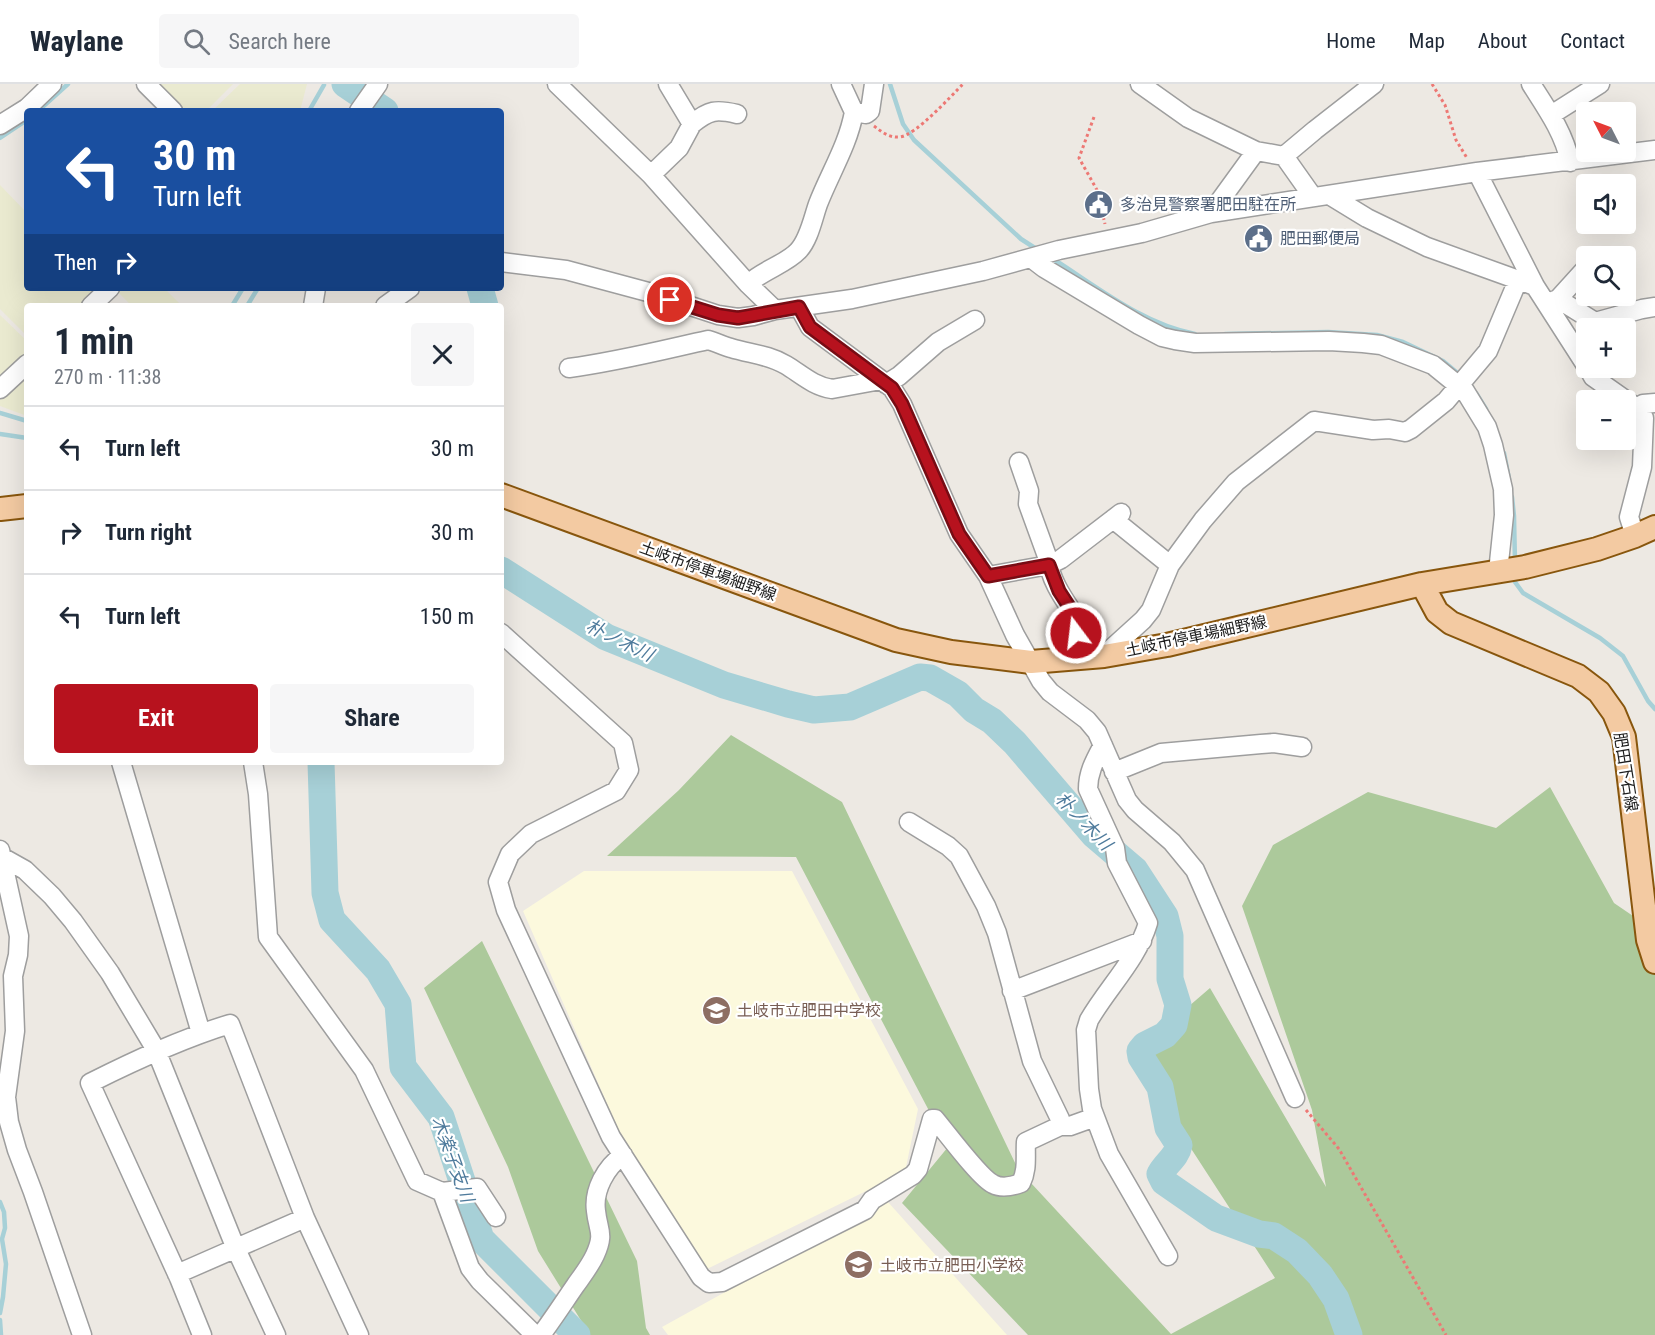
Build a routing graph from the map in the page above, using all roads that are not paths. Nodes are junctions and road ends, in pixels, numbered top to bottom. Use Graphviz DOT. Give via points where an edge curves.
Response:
graph roads {
  1 [pos="52,84"];
  2 [pos="146,84"];
  3 [pos="378,84"];
  4 [pos="557,84"];
  5 [pos="668,84"];
  6 [pos="841,84"];
  7 [pos="874,84"];
  8 [pos="1140,84"];
  9 [pos="1374,84"];
  10 [pos="1531,84"];
  11 [pos="1600,84"];
  12 [pos="161,107"];
  13 [pos="27,108"];
  14 [pos="361,108"];
  15 [pos="24,110"];
  16 [pos="860,113"];
  17 [pos="737,114"];
  18 [pos="1551,115"];
  19 [pos="0,124"];
  20 [pos="692,124"];
  21 [pos="1655,150"];
  22 [pos="1257,152"];
  23 [pos="1284,156"];
  24 [pos="1570,162"];
  25 [pos="1476,173"];
  26 [pos="651,175"];
  27 [pos="1322,196"];
  28 [pos="1211,213"];
  29 [pos="1032,257"];
  30 [pos="504,262"];
  31 [pos="1576,278"];
  32 [pos="1527,283"];
  33 [pos="748,284"];
  34 [pos="107,291"];
  35 [pos="406,291"];
  36 [pos="1552,301"];
  37 [pos="94,303"];
  38 [pos="389,303"];
  39 [pos="799,307"];
  40 [pos="1655,307"];
  41 [pos="775,310"];
  42 [pos="975,320"];
  43 [pos="1576,346"];
  44 [pos="24,367"];
  45 [pos="569,368"];
  46 [pos="1594,378"];
  47 [pos="1464,380"];
  48 [pos="884,382"];
  49 [pos="0,388"];
  50 [pos="1655,403"];
  51 [pos="1637,408"];
  52 [pos="1019,462"];
  53 [pos="504,496"];
  54 [pos="24,506"];
  55 [pos="0,509"];
  56 [pos="1645,532"];
  57 [pos="1049,565"];
  58 [pos="1170,566"];
  59 [pos="1509,570"];
  60 [pos="988,576"];
  61 [pos="1422,584"];
  62 [pos="1076,633"];
  63 [pos="504,636"];
  64 [pos="1108,655"];
  65 [pos="1031,662"];
  66 [pos="1103,745"];
  67 [pos="1302,747"];
  68 [pos="122,765"];
  69 [pos="253,765"];
  70 [pos="1114,771"];
  71 [pos="909,822"];
  72 [pos="1,854"];
  73 [pos="1142,940"];
  74 [pos="1655,962"];
  75 [pos="7,979"];
  76 [pos="1012,991"];
  77 [pos="201,1033"];
  78 [pos="156,1050"];
  79 [pos="1295,1098"];
  80 [pos="1095,1117"];
  81 [pos="1060,1126"];
  82 [pos="623,1155"];
  83 [pos="442,1192"];
  84 [pos="496,1217"];
  85 [pos="305,1218"];
  86 [pos="236,1249"];
  87 [pos="1168,1256"];
  88 [pos="177,1274"];
  89 [pos="82,1335"];
  90 [pos="202,1335"];
  91 [pos="276,1335"];
  92 [pos="359,1335"];
  93 [pos="535,1335"];
  94 [pos="541,1335"];
  1 -- 13 [label="street"];
  2 -- 12 [label="street"];
  3 -- 14 [label="street"];
  4 -- 26 [label="street"];
  5 -- 20 [label="street"];
  6 -- 16 [label="street"];
  7 -- 16 [label="street" via="870,111"];
  8 -- 22 [label="street" via="1188,118"];
  9 -- 23 [label="street"];
  10 -- 18 [label="street"];
  11 -- 18 [label="street"];
  15 -- 19 [label="street"];
  16 -- 33 [label="street" via="798,252"];
  17 -- 20 [label="street" via="717,110"];
  18 -- 24 [label="street"];
  20 -- 26 [label="street" via="679,148"];
  21 -- 24 [label="street"];
  22 -- 23 [label="street"];
  22 -- 28 [label="street"];
  23 -- 27 [label="street"];
  24 -- 25 [label="street"];
  25 -- 27 [label="street"];
  25 -- 32 [label="street"];
  26 -- 33 [label="street"];
  27 -- 28 [label="street"];
  27 -- 32 [label="street" via="1427,247"];
  28 -- 29 [label="street"];
  29 -- 39 [label="street" via="983,271"];
  29 -- 47 [label="street" via="1044,268 1162,337 1195,343 1329,340 1381,345"];
  30 -- 41 [label="street" via="566,270 718,315 738,318"];
  31 -- 36 [label="street"];
  32 -- 36 [label="street"];
  32 -- 47 [label="street" via="1488,351"];
  33 -- 41 [label="street"];
  34 -- 37 [label="street"];
  35 -- 38 [label="street"];
  36 -- 40 [label="street" via="1595,322"];
  36 -- 43 [label="street"];
  39 -- 41 [label="street"];
  39 -- 48 [label="street" via="810,327"];
  42 -- 48 [label="street" via="938,342 899,376"];
  44 -- 49 [label="street"];
  45 -- 48 [label="street" via="708,340 768,357 824,388"];
  46 -- 51 [label="street"];
  47 -- 58 [label="street" via="1446,401 1405,432 1314,421 1236,482"];
  47 -- 59 [label="street" via="1487,427 1499,466"];
  48 -- 60 [label="street" via="902,404 959,534"];
  50 -- 51 [label="street"];
  51 -- 56 [label="street" via="1644,418 1642,467 1629,517"];
  52 -- 57 [label="street" via="1029,491 1028,504"];
  53 -- 65 [label="main road, 土岐市停車場細野線" via="896,640"];
  54 -- 55 [label="main road"];
  56 -- 59 [label="main road, 土岐市停車場細野線" via="1597,549"];
  57 -- 58 [label="street" via="1117,516"];
  57 -- 60 [label="street"];
  57 -- 62 [label="street" via="1059,591 1079,622"];
  58 -- 64 [label="street" via="1150,610"];
  59 -- 61 [label="main road, 土岐市停車場細野線"];
  60 -- 65 [label="street"];
  61 -- 64 [label="main road, 土岐市停車場細野線" via="1167,645"];
  61 -- 74 [label="main road, 肥田下石線" via="1437,612 1451,623 1578,676 1599,692 1614,712 1624,737 1648,940"];
  63 -- 82 [label="street" via="624,743 629,770 615,791 531,834 510,854 498,882 506,910 611,1137"];
  64 -- 65 [label="main road, 土岐市停車場細野線"];
  65 -- 66 [label="street" via="1050,692 1087,720"];
  66 -- 70 [label="street"];
  66 -- 73 [label="street" via="1091,768 1088,789 1115,848 1117,863 1148,923"];
  67 -- 70 [label="street" via="1274,743 1161,753"];
  68 -- 77 [label="street"];
  69 -- 83 [label="street" via="268,937 364,1070 417,1181"];
  70 -- 79 [label="street" via="1135,810 1172,842 1195,870"];
  71 -- 76 [label="street" via="959,856 997,933"];
  72 -- 75 [label="street" via="19,936 18,955"];
  72 -- 78 [label="street" via="52,896 73,921"];
  73 -- 76 [label="street"];
  73 -- 80 [label="street" via="1086,1030 1089,1089"];
  75 -- 89 [label="street" via="15,1031 6,1097 9,1122"];
  76 -- 81 [label="street" via="1032,1061"];
  77 -- 78 [label="street"];
  77 -- 85 [label="street" via="230,1024"];
  78 -- 86 [label="street"];
  78 -- 88 [label="street" via="90,1083"];
  80 -- 81 [label="street"];
  80 -- 87 [label="street" via="1109,1154"];
  81 -- 82 [label="street" via="1026,1142 1026,1170 1021,1183 1010,1187 993,1184 932,1119 913,1175 872,1200 865,1210 722,1282 709,1283 701,1277"];
  82 -- 94 [label="street" via="606,1171 598,1192 595,1204 601,1240 595,1256"];
  83 -- 84 [label="street" via="477,1188"];
  83 -- 93 [label="street" via="470,1268"];
  85 -- 86 [label="street"];
  85 -- 92 [label="street"];
  86 -- 88 [label="street"];
  86 -- 91 [label="street"];
  88 -- 90 [label="street"];
}
